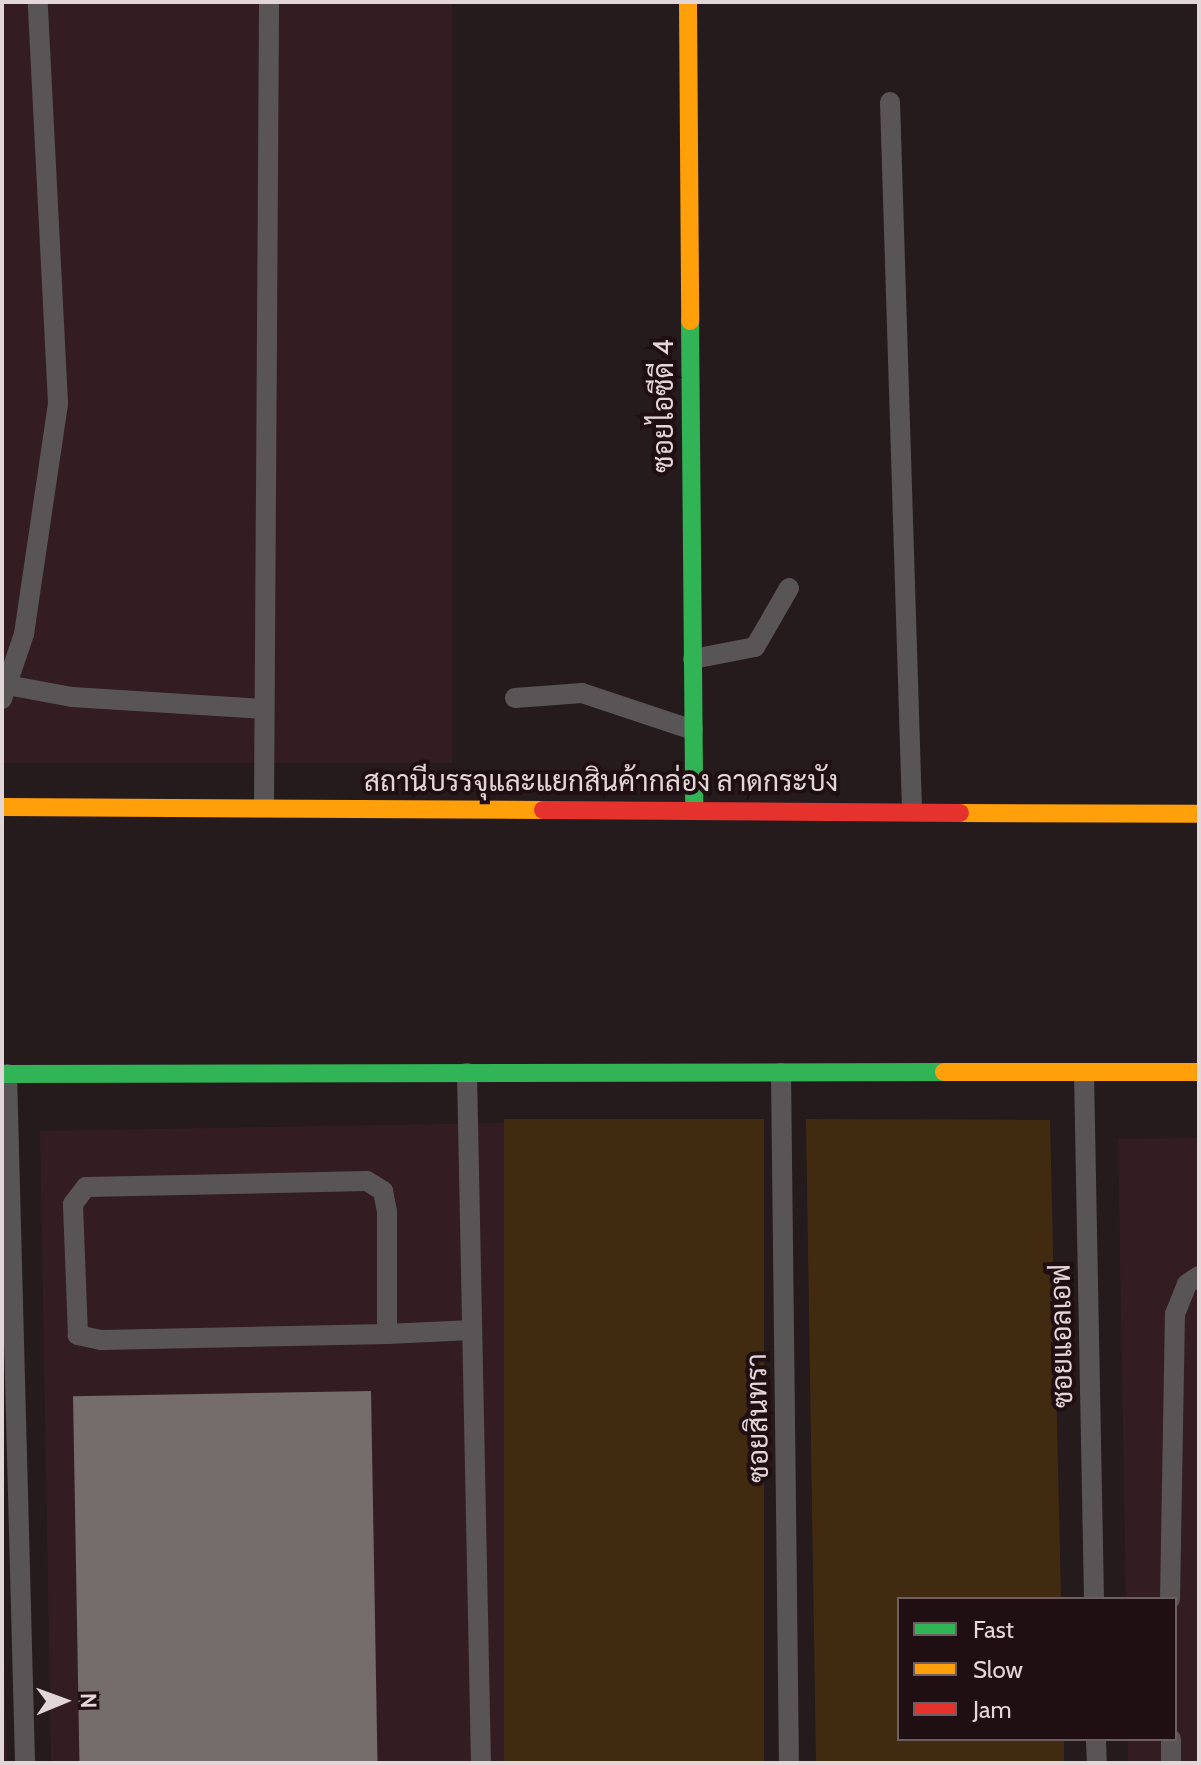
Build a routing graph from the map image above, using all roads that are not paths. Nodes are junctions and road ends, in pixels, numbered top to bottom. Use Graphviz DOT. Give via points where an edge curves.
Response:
graph roads {
  1 [pos="38,2"];
  2 [pos="269,2"];
  3 [pos="688,2"];
  4 [pos="890,102"];
  5 [pos="789,588"];
  6 [pos="693,659"];
  7 [pos="4,692"];
  8 [pos="515,698"];
  9 [pos="264,709"];
  10 [pos="693,730"];
  11 [pos="2,807"];
  12 [pos="264,807"];
  13 [pos="694,809"];
  14 [pos="912,811"];
  15 [pos="1199,814"];
  16 [pos="1199,1072"];
  17 [pos="467,1073"];
  18 [pos="781,1073"];
  19 [pos="1084,1073"];
  20 [pos="4,1074"];
  21 [pos="1199,1276"];
  22 [pos="472,1330"];
  23 [pos="387,1334"];
  24 [pos="1094,1597"];
  25 [pos="1170,1597"];
  26 [pos="1096,1741"];
  27 [pos="1171,1741"];
  28 [pos="25,1763"];
  29 [pos="481,1763"];
  30 [pos="789,1763"];
  31 [pos="1097,1763"];
  32 [pos="1171,1763"];
  1 -- 7 [label="lane" via="58,403 24,634"];
  2 -- 9 [label="lane"];
  3 -- 6 [label="street, ซอยไอซีดี 4"];
  4 -- 14 [label="lane"];
  5 -- 6 [label="lane" via="755,647"];
  6 -- 10 [label="street, ซอยไอซีดี 4"];
  7 -- 9 [label="lane"];
  8 -- 10 [label="lane" via="582,693"];
  9 -- 12 [label="lane"];
  10 -- 13 [label="street, ซอยไอซีดี 4"];
  11 -- 12 [label="street, สถานีบรรจุและแยกสินค้ากล่อง ลาดกระบัง"];
  12 -- 13 [label="street, สถานีบรรจุและแยกสินค้ากล่อง ลาดกระบัง"];
  13 -- 14 [label="street, สถานีบรรจุและแยกสินค้ากล่อง ลาดกระบัง"];
  14 -- 15 [label="street, สถานีบรรจุและแยกสินค้ากล่อง ลาดกระบัง"];
  16 -- 19 [label="street"];
  17 -- 18 [label="street"];
  17 -- 20 [label="street"];
  17 -- 22 [label="lane"];
  18 -- 19 [label="street"];
  18 -- 30 [label="lane, ซอยสินทรา"];
  19 -- 24 [label="lane, ซอยแอลเอฟ"];
  20 -- 28 [label="lane"];
  21 -- 25 [label="lane" via="1187,1284 1175,1314"];
  22 -- 23 [label="lane"];
  22 -- 29 [label="lane"];
  23 -- 23 [label="lane" via="101,1340 78,1335 73,1204 95,1186 367,1181 383,1191 387,1211"];
  26 -- 31 [label="lane"];
  27 -- 32 [label="lane"];
}
